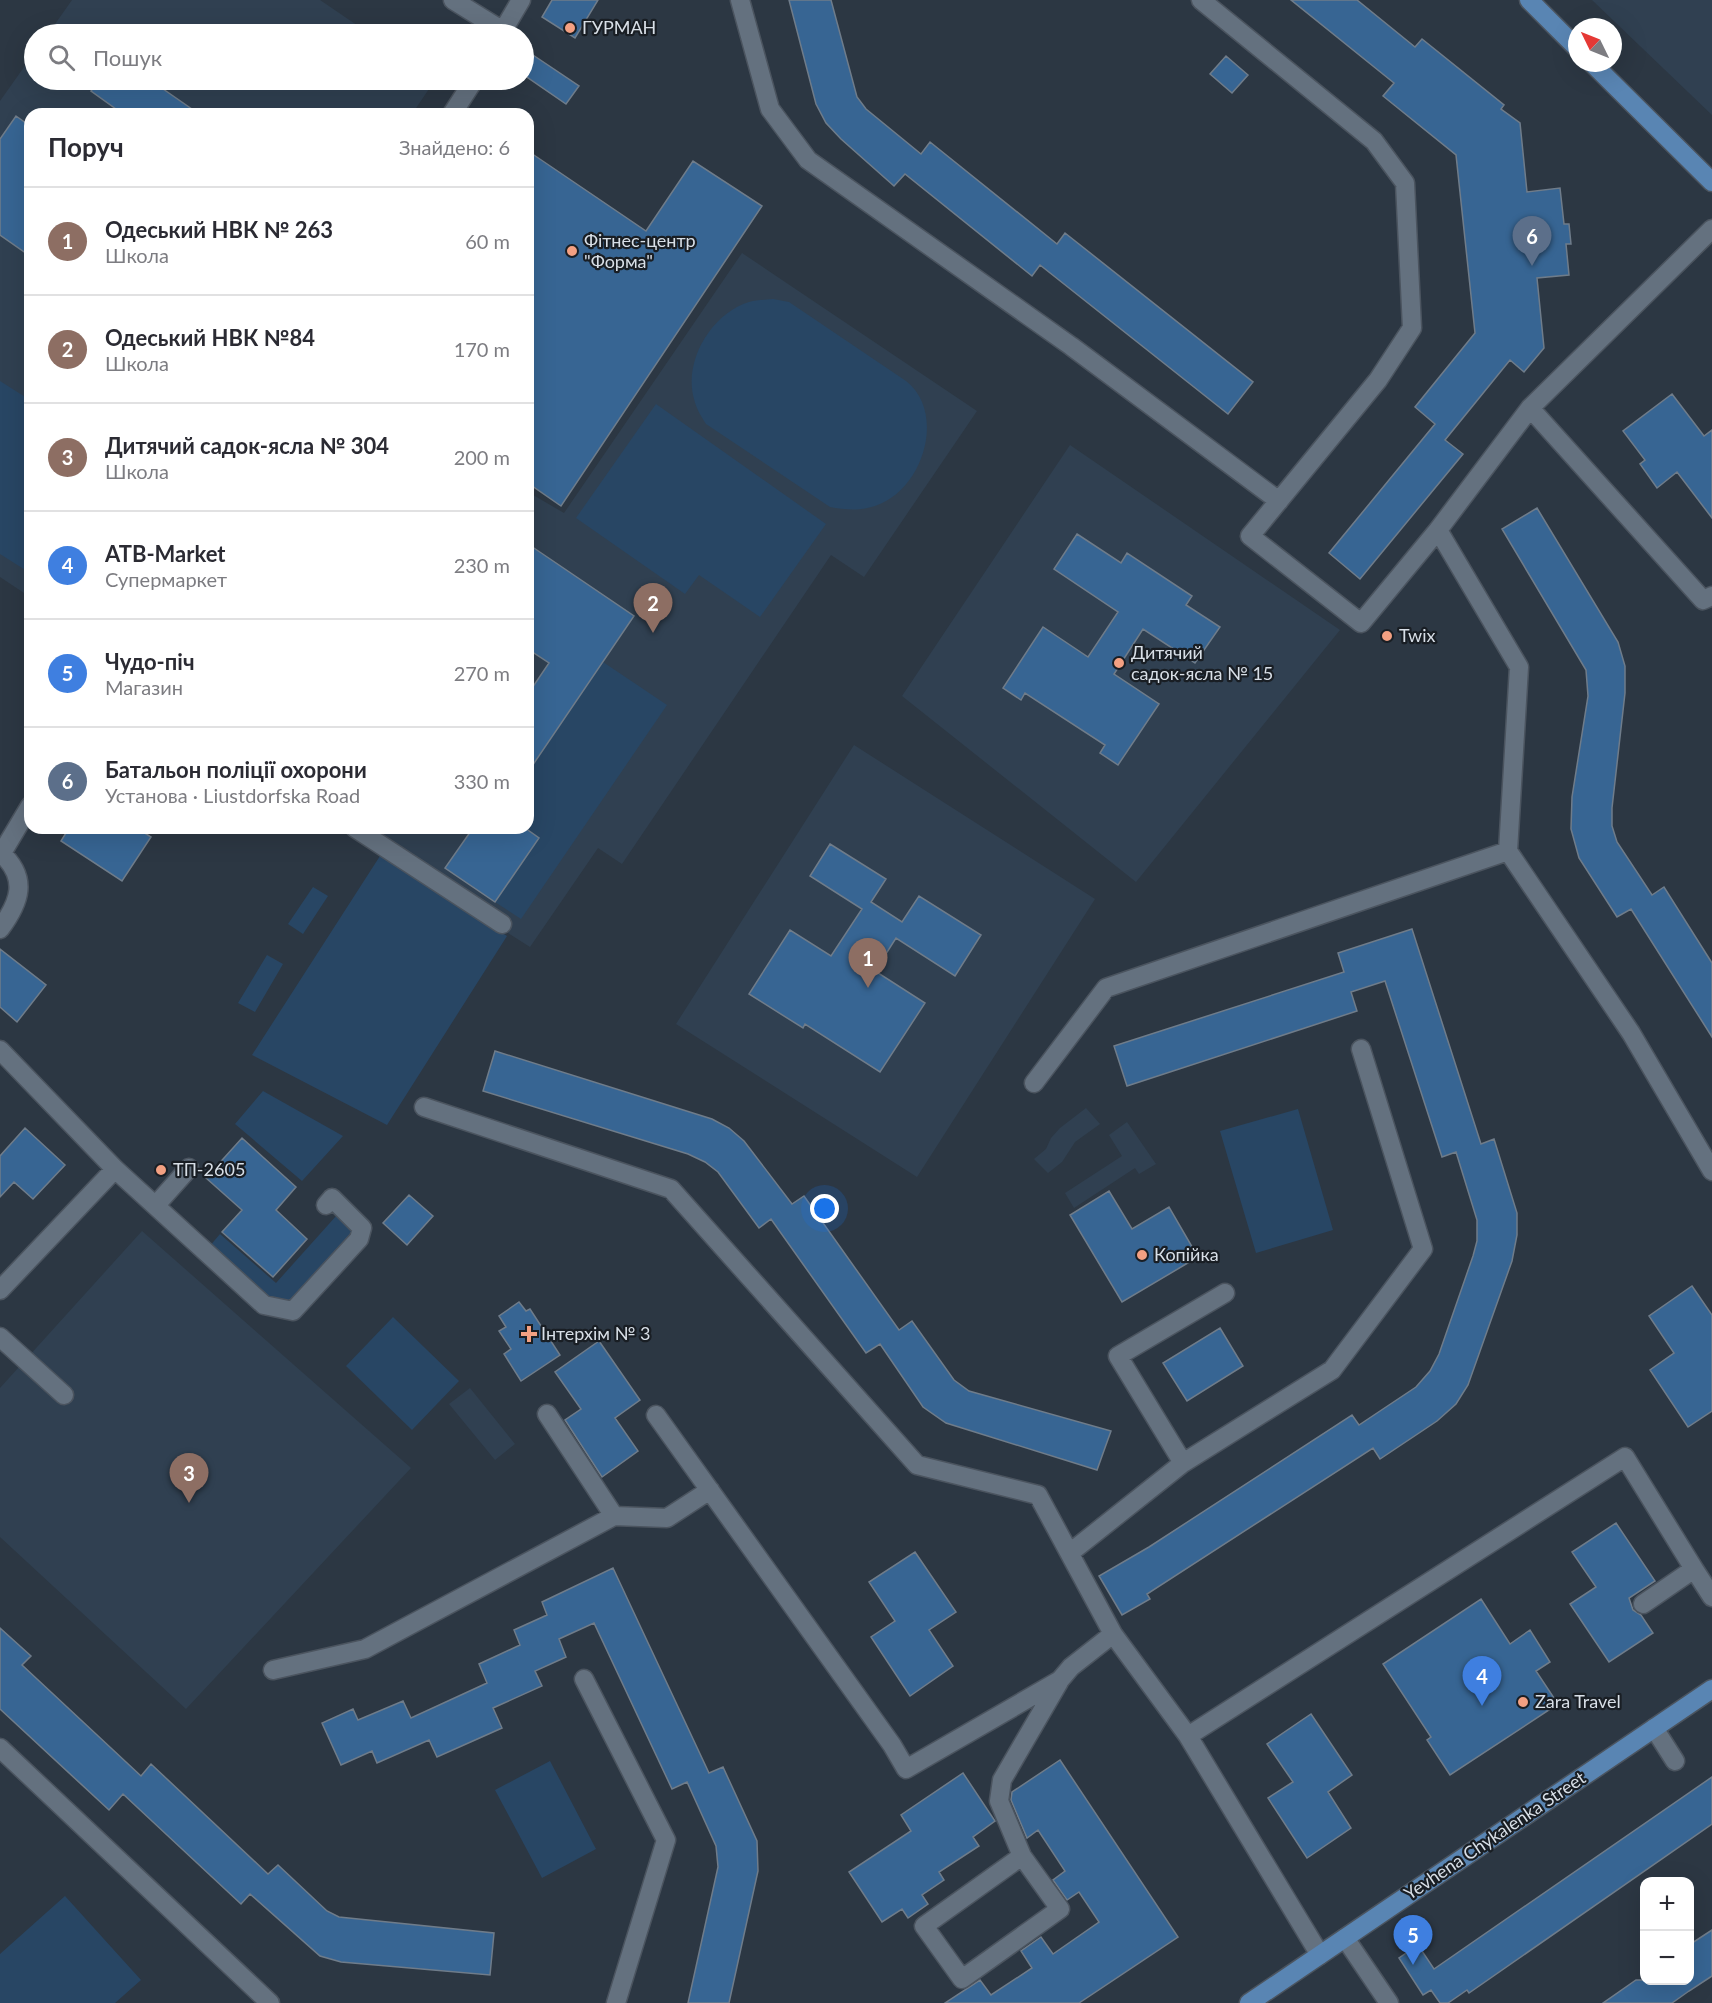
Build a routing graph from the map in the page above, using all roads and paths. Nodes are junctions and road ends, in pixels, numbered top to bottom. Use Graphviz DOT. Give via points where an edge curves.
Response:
graph roads {
  1 [pos="453,0"];
  2 [pos="521,0"];
  3 [pos="740,0"];
  4 [pos="1202,0"];
  5 [pos="1529,0"];
  6 [pos="489,24"];
  7 [pos="507,24"];
  8 [pos="1568,39"];
  9 [pos="1601,72"];
  10 [pos="468,90"];
  11 [pos="456,108"];
  12 [pos="1712,182"];
  13 [pos="1712,229"];
  14 [pos="1530,408"];
  15 [pos="1279,501"];
  16 [pos="1438,530"];
  17 [pos="1712,596"];
  18 [pos="24,816"];
  19 [pos="363,834"];
  20 [pos="1508,851"];
  21 [pos="1,852"];
  22 [pos="502,924"];
  23 [pos="0,929"];
  24 [pos="1361,1049"];
  25 [pos="0,1050"];
  26 [pos="1034,1083"];
  27 [pos="424,1107"];
  28 [pos="189,1168"];
  29 [pos="115,1169"];
  30 [pos="1712,1171"];
  31 [pos="156,1205"];
  32 [pos="326,1205"];
  33 [pos="0,1290"];
  34 [pos="1225,1293"];
  35 [pos="0,1337"];
  36 [pos="64,1395"];
  37 [pos="547,1414"];
  38 [pos="656,1415"];
  39 [pos="1183,1463"];
  40 [pos="710,1490"];
  41 [pos="614,1516"];
  42 [pos="1071,1552"];
  43 [pos="1694,1569"];
  44 [pos="1712,1597"];
  45 [pos="1643,1604"];
  46 [pos="1113,1634"];
  47 [pos="273,1670"];
  48 [pos="584,1679"];
  49 [pos="1060,1680"];
  50 [pos="1712,1689"];
  51 [pos="1654,1728"];
  52 [pos="1188,1736"];
  53 [pos="0,1749"];
  54 [pos="1675,1761"];
  55 [pos="1022,1856"];
  56 [pos="1346,1938"];
  57 [pos="1320,1954"];
  58 [pos="270,2003"];
  59 [pos="616,2003"];
  60 [pos="1249,2003"];
  61 [pos="1389,2003"];
  1 -- 6 [label="street"];
  2 -- 7 [label="street"];
  3 -- 15 [label="street" via="770,109 808,160 1071,346"];
  4 -- 15 [label="street" via="1374,141 1405,183 1412,328 1378,380"];
  5 -- 8 [label="main road"];
  9 -- 12 [label="main road"];
  10 -- 11 [label="street"];
  13 -- 14 [label="street"];
  14 -- 16 [label="street"];
  14 -- 17 [label="street" via="1703,600"];
  15 -- 16 [label="street" via="1250,536 1361,623"];
  16 -- 20 [label="street" via="1519,667"];
  18 -- 21 [label="street"];
  19 -- 22 [label="street"];
  20 -- 26 [label="street" via="1106,988"];
  20 -- 30 [label="street" via="1631,1033"];
  21 -- 23 [label="street" via="18,879 18,895 14,910"];
  24 -- 39 [label="street" via="1423,1250 1332,1370"];
  25 -- 29 [label="street"];
  27 -- 42 [label="street" via="671,1189 917,1465 1038,1495"];
  28 -- 31 [label="street"];
  29 -- 31 [label="street"];
  29 -- 33 [label="street"];
  31 -- 32 [label="street" via="264,1305 293,1311 359,1239 362,1228 332,1198"];
  34 -- 39 [label="street" via="1118,1356"];
  35 -- 36 [label="street"];
  37 -- 41 [label="street"];
  38 -- 40 [label="street"];
  39 -- 42 [label="street"];
  40 -- 41 [label="street" via="667,1518"];
  40 -- 49 [label="street" via="906,1769"];
  41 -- 47 [label="street" via="364,1649"];
  42 -- 46 [label="street"];
  43 -- 44 [label="street"];
  43 -- 45 [label="street"];
  43 -- 52 [label="street" via="1625,1456"];
  46 -- 49 [label="street"];
  46 -- 52 [label="street"];
  48 -- 59 [label="street" via="666,1840"];
  49 -- 55 [label="street" via="1002,1780 999,1800"];
  50 -- 51 [label="main road, Yevhena Chykalenka Street"];
  51 -- 54 [label="street"];
  51 -- 56 [label="main road, Yevhena Chykalenka Street"];
  52 -- 57 [label="street"];
  53 -- 58 [label="street"];
  55 -- 55 [label="street" via="1060,1909 962,1979 924,1926"];
  56 -- 57 [label="main road, Yevhena Chykalenka Street"];
  56 -- 61 [label="street"];
  57 -- 60 [label="main road, Yevhena Chykalenka Street"];
}
